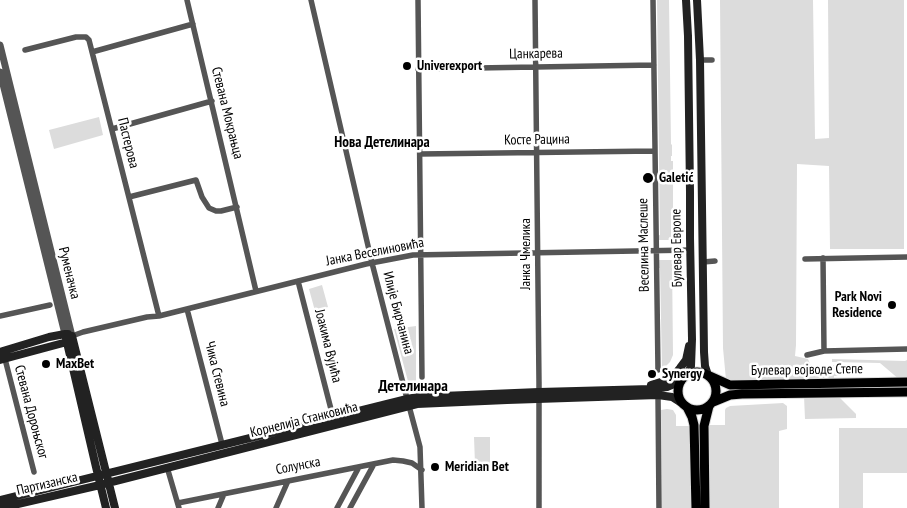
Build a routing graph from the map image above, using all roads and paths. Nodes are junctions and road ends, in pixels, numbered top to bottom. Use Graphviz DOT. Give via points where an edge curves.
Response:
graph roads {
  1 [pos="187,0"];
  2 [pos="311,0"];
  3 [pos="418,0"];
  4 [pos="535,0"];
  5 [pos="653,0"];
  6 [pos="686,0"];
  7 [pos="697,0"];
  8 [pos="193,24"];
  9 [pos="0,45"];
  10 [pos="25,50"];
  11 [pos="92,52"];
  12 [pos="700,60"];
  13 [pos="712,60"];
  14 [pos="654,65"];
  15 [pos="536,67"];
  16 [pos="418,69"];
  17 [pos="0,72"];
  18 [pos="212,101"];
  19 [pos="112,128"];
  20 [pos="655,151"];
  21 [pos="537,153"];
  22 [pos="420,154"];
  23 [pos="129,197"];
  24 [pos="237,207"];
  25 [pos="656,250"];
  26 [pos="691,250"];
  27 [pos="538,252"];
  28 [pos="421,254"];
  29 [pos="907,257"];
  30 [pos="805,259"];
  31 [pos="821,259"];
  32 [pos="715,261"];
  33 [pos="702,262"];
  34 [pos="372,263"];
  35 [pos="298,281"];
  36 [pos="256,291"];
  37 [pos="692,304"];
  38 [pos="50,305"];
  39 [pos="187,309"];
  40 [pos="0,316"];
  41 [pos="159,316"];
  42 [pos="68,337"];
  43 [pos="907,349"];
  44 [pos="824,351"];
  45 [pos="0,352"];
  46 [pos="807,355"];
  47 [pos="2,360"];
  48 [pos="658,370"];
  49 [pos="709,376"];
  50 [pos="422,377"];
  51 [pos="684,378"];
  52 [pos="907,382"];
  53 [pos="639,390"];
  54 [pos="907,392"];
  55 [pos="539,395"];
  56 [pos="658,395"];
  57 [pos="408,402"];
  58 [pos="711,404"];
  59 [pos="686,407"];
  60 [pos="333,416"];
  61 [pos="222,444"];
  62 [pos="374,464"];
  63 [pos="167,467"];
  64 [pos="359,467"];
  65 [pos="422,470"];
  66 [pos="34,472"];
  67 [pos="106,473"];
  68 [pos="98,476"];
  69 [pos="288,481"];
  70 [pos="108,482"];
  71 [pos="100,485"];
  72 [pos="224,494"];
  73 [pos="0,500"];
  74 [pos="178,505"];
  75 [pos="1,508"];
  76 [pos="106,508"];
  77 [pos="115,508"];
  78 [pos="218,508"];
  79 [pos="276,508"];
  80 [pos="337,508"];
  81 [pos="350,508"];
  82 [pos="422,508"];
  83 [pos="540,508"];
  84 [pos="659,508"];
  85 [pos="696,508"];
  86 [pos="705,508"];
  1 -- 8 [label="street, Стевана Мокрањца"];
  2 -- 34 [label="street, Илије Бирчанина"];
  3 -- 16 [label="street"];
  4 -- 15 [label="street, Јанка Чмелика"];
  5 -- 14 [label="street, Веселина Маслеше"];
  6 -- 26 [label="main road, Булевар Европе"];
  7 -- 12 [label="main road, Булевар Европе"];
  8 -- 11 [label="street"];
  8 -- 18 [label="street, Стевана Мокрањца"];
  9 -- 42 [label="street, Руменачка"];
  10 -- 11 [label="street, Пастерова" via="82,36 89,40"];
  11 -- 19 [label="street, Пастерова"];
  12 -- 13 [label="street"];
  12 -- 33 [label="main road, Булевар Европе"];
  14 -- 15 [label="street, Цанкарева"];
  14 -- 20 [label="street, Веселина Маслеше"];
  15 -- 16 [label="street, Цанкарева"];
  15 -- 21 [label="street, Јанка Чмелика"];
  16 -- 22 [label="street"];
  17 -- 42 [label="street, Руменачка"];
  18 -- 19 [label="street"];
  18 -- 24 [label="street, Стевана Мокрањца"];
  19 -- 23 [label="street, Пастерова"];
  20 -- 21 [label="street, Косте Рацина"];
  20 -- 25 [label="street, Веселина Маслеше"];
  21 -- 22 [label="street, Косте Рацина"];
  21 -- 27 [label="street, Јанка Чмелика"];
  22 -- 28 [label="street"];
  23 -- 24 [label="street" via="196,180 210,208 221,211"];
  23 -- 41 [label="street, Пастерова"];
  24 -- 36 [label="street, Стевана Мокрањца"];
  25 -- 26 [label="street, Јанка Веселиновића"];
  25 -- 27 [label="street, Јанка Веселиновића"];
  25 -- 48 [label="street, Веселина Маслеше"];
  26 -- 37 [label="main road, Булевар Европе"];
  27 -- 28 [label="street, Јанка Веселиновића"];
  27 -- 55 [label="street, Јанка Чмелика"];
  28 -- 34 [label="street, Јанка Веселиновића"];
  28 -- 50 [label="street"];
  29 -- 31 [label="street"];
  30 -- 31 [label="street"];
  31 -- 44 [label="street"];
  32 -- 33 [label="street"];
  33 -- 49 [label="main road, Булевар Европе" via="704,352"];
  34 -- 35 [label="street, Јанка Веселиновића"];
  34 -- 57 [label="street, Илије Бирчанина"];
  35 -- 36 [label="street, Јанка Веселиновића"];
  35 -- 60 [label="street, Јоакима Вујића"];
  36 -- 39 [label="street, Јанка Веселиновића"];
  37 -- 51 [label="main road, Булевар Европе" via="691,366"];
  37 -- 53 [label="main road" via="686,360 667,380"];
  38 -- 40 [label="street"];
  39 -- 41 [label="street, Јанка Веселиновића"];
  39 -- 61 [label="street, Чика Стевина"];
  41 -- 42 [label="street, Јанка Веселиновића"];
  42 -- 45 [label="main road"];
  42 -- 47 [label="main road"];
  42 -- 67 [label="main road, Руменачка"];
  42 -- 68 [label="main road, Руменачка"];
  43 -- 44 [label="street"];
  44 -- 46 [label="street"];
  47 -- 66 [label="street, Стевана Дороњског"];
  49 -- 51 [label="main road" via="698,372"];
  49 -- 52 [label="main road, Булевар војводе Степе" via="730,385"];
  49 -- 58 [label="main road" via="716,387 716,396"];
  51 -- 53 [label="main road, Корнелија Станковића" via="667,387"];
  51 -- 59 [label="main road" via="678,394"];
  53 -- 55 [label="main road, Корнелија Станковића"];
  54 -- 58 [label="main road, Булевар војводе Степе" via="735,394"];
  55 -- 56 [label="main road, Корнелија Станковића"];
  55 -- 57 [label="main road, Корнелија Станковића" via="423,404"];
  55 -- 83 [label="street, Јанка Чмелика"];
  56 -- 59 [label="main road, Корнелија Станковића" via="678,400"];
  56 -- 84 [label="street"];
  57 -- 60 [label="main road, Корнелија Станковића"];
  57 -- 63 [label="main road, Корнелија Станковића"];
  57 -- 65 [label="street, Илије Бирчанина" via="420,447"];
  58 -- 59 [label="main road" via="698,410"];
  58 -- 86 [label="main road" via="704,426"];
  59 -- 85 [label="main road" via="694,427"];
  60 -- 61 [label="main road, Корнелија Станковића"];
  61 -- 67 [label="main road, Корнелија Станковића"];
  62 -- 64 [label="street, Солунска"];
  62 -- 65 [label="street, Солунска" via="403,461"];
  62 -- 81 [label="street"];
  63 -- 70 [label="main road, Корнелија Станковића"];
  63 -- 74 [label="street"];
  64 -- 69 [label="street, Солунска"];
  64 -- 80 [label="street"];
  65 -- 82 [label="street, Илије Бирчанина"];
  67 -- 68 [label="main road, Партизанска"];
  67 -- 70 [label="main road, Руменачка"];
  68 -- 71 [label="main road, Руменачка"];
  68 -- 73 [label="main road, Партизанска"];
  69 -- 72 [label="street, Солунска"];
  69 -- 79 [label="street"];
  70 -- 71 [label="main road, Партизанска"];
  70 -- 77 [label="main road, Руменачка"];
  71 -- 75 [label="main road, Партизанска"];
  71 -- 76 [label="main road, Руменачка"];
  72 -- 74 [label="street, Солунска"];
  72 -- 78 [label="street"];
}
